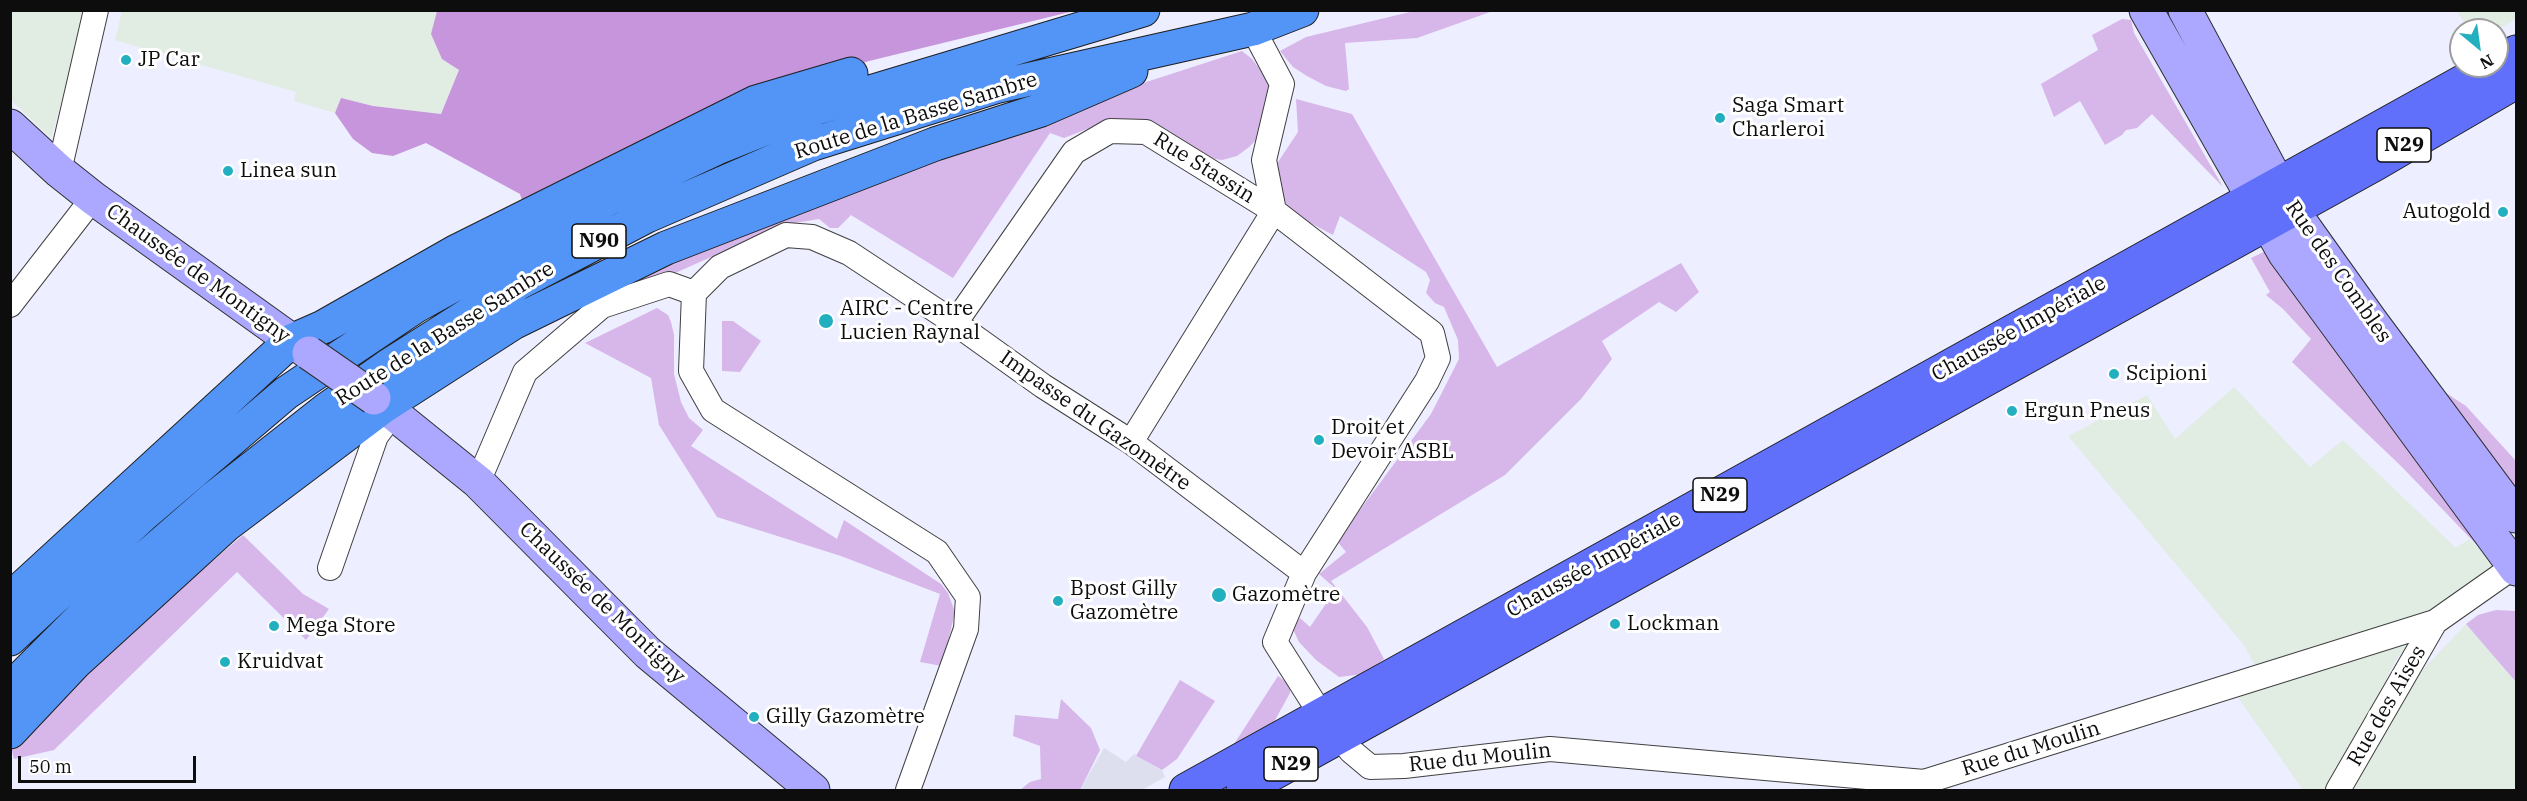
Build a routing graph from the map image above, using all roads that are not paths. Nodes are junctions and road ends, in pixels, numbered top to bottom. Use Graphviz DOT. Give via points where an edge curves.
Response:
graph roads {
  1 [pos="96,10"];
  2 [pos="1117,10"];
  3 [pos="1143,10"];
  4 [pos="1302,10"];
  5 [pos="2146,10"];
  6 [pos="2185,10"];
  7 [pos="1253,29"];
  8 [pos="1209,38"];
  9 [pos="2517,66"];
  10 [pos="2472,78"];
  11 [pos="2517,82"];
  12 [pos="10,126"];
  13 [pos="2407,144"];
  14 [pos="59,171"];
  15 [pos="93,198"];
  16 [pos="2272,205"];
  17 [pos="1275,211"];
  18 [pos="694,293"];
  19 [pos="10,305"];
  20 [pos="955,323"];
  21 [pos="300,347"];
  22 [pos="384,406"];
  23 [pos="1131,442"];
  24 [pos="478,482"];
  25 [pos="2517,516"];
  26 [pos="2516,567"];
  27 [pos="330,568"];
  28 [pos="1304,573"];
  29 [pos="10,599"];
  30 [pos="2435,622"];
  31 [pos="10,639"];
  32 [pos="10,689"];
  33 [pos="1330,726"];
  34 [pos="10,732"];
  35 [pos="813,790"];
  36 [pos="908,790"];
  37 [pos="1186,790"];
  38 [pos="1243,790"];
  39 [pos="2338,790"];
  1 -- 14 [label="street"];
  2 -- 21 [label="highway" via="1009,27 756,102 455,252 322,327"];
  3 -- 31 [label="highway, Route de la Basse Sambre / N90" via="817,108 717,148 608,199 416,306 286,393 143,515"];
  4 -- 7 [label="highway, Route de la Basse Sambre / N90"];
  5 -- 16 [label="main road, Rue des Combles"];
  6 -- 16 [label="main road, Rue des Combles"];
  7 -- 8 [label="highway, Route de la Basse Sambre / N90"];
  7 -- 17 [label="street" via="1282,84 1264,160"];
  8 -- 22 [label="highway" via="1041,110 934,144 666,248 513,323"];
  8 -- 32 [label="highway, Route de la Basse Sambre / N90" via="995,87 813,144 647,216 517,284 327,409 214,498 113,586"];
  9 -- 13 [label="main road, N29" via="2449,105"];
  10 -- 16 [label="main road, N29"];
  11 -- 13 [label="main road, N29"];
  12 -- 14 [label="main road, Chaussée de Montigny"];
  13 -- 16 [label="main road, N29"];
  14 -- 15 [label="main road, Chaussée de Montigny"];
  15 -- 19 [label="street"];
  15 -- 21 [label="main road, Chaussée de Montigny"];
  16 -- 25 [label="main road, Rue des Combles" via="2371,321"];
  16 -- 26 [label="main road" via="2291,263"];
  16 -- 33 [label="main road, Chaussée Impériale / N29"];
  17 -- 20 [label="street, Rue Stassin" via="1146,132 1110,131 1074,152"];
  17 -- 23 [label="street, Rue Stassin"];
  17 -- 28 [label="street" via="1432,333 1438,358"];
  18 -- 20 [label="street, Impasse du Gazomètre" via="720,267 786,235 812,237 849,253"];
  18 -- 24 [label="street" via="669,284 602,306 525,372"];
  18 -- 36 [label="street" via="691,371 713,410 937,552 968,597 966,629"];
  20 -- 23 [label="street, Impasse du Gazomètre"];
  21 -- 22 [label="main road, Chaussée de Montigny, bridge"];
  21 -- 29 [label="highway"];
  22 -- 24 [label="main road, Chaussée de Montigny"];
  22 -- 27 [label="street"];
  22 -- 34 [label="highway" via="226,525 76,663"];
  23 -- 28 [label="street, Impasse du Gazomètre"];
  24 -- 35 [label="main road, Chaussée de Montigny" via="648,653"];
  26 -- 30 [label="street, Rue du Moulin"];
  28 -- 33 [label="street, Rue du Moulin" via="1275,642"];
  30 -- 33 [label="street, Rue du Moulin" via="1924,782 1550,749 1370,767"];
  30 -- 39 [label="street, Rue des Aises"];
  33 -- 37 [label="main road, Chaussée Impériale / N29"];
  33 -- 38 [label="main road, Chaussée Impériale / N29"];
}
